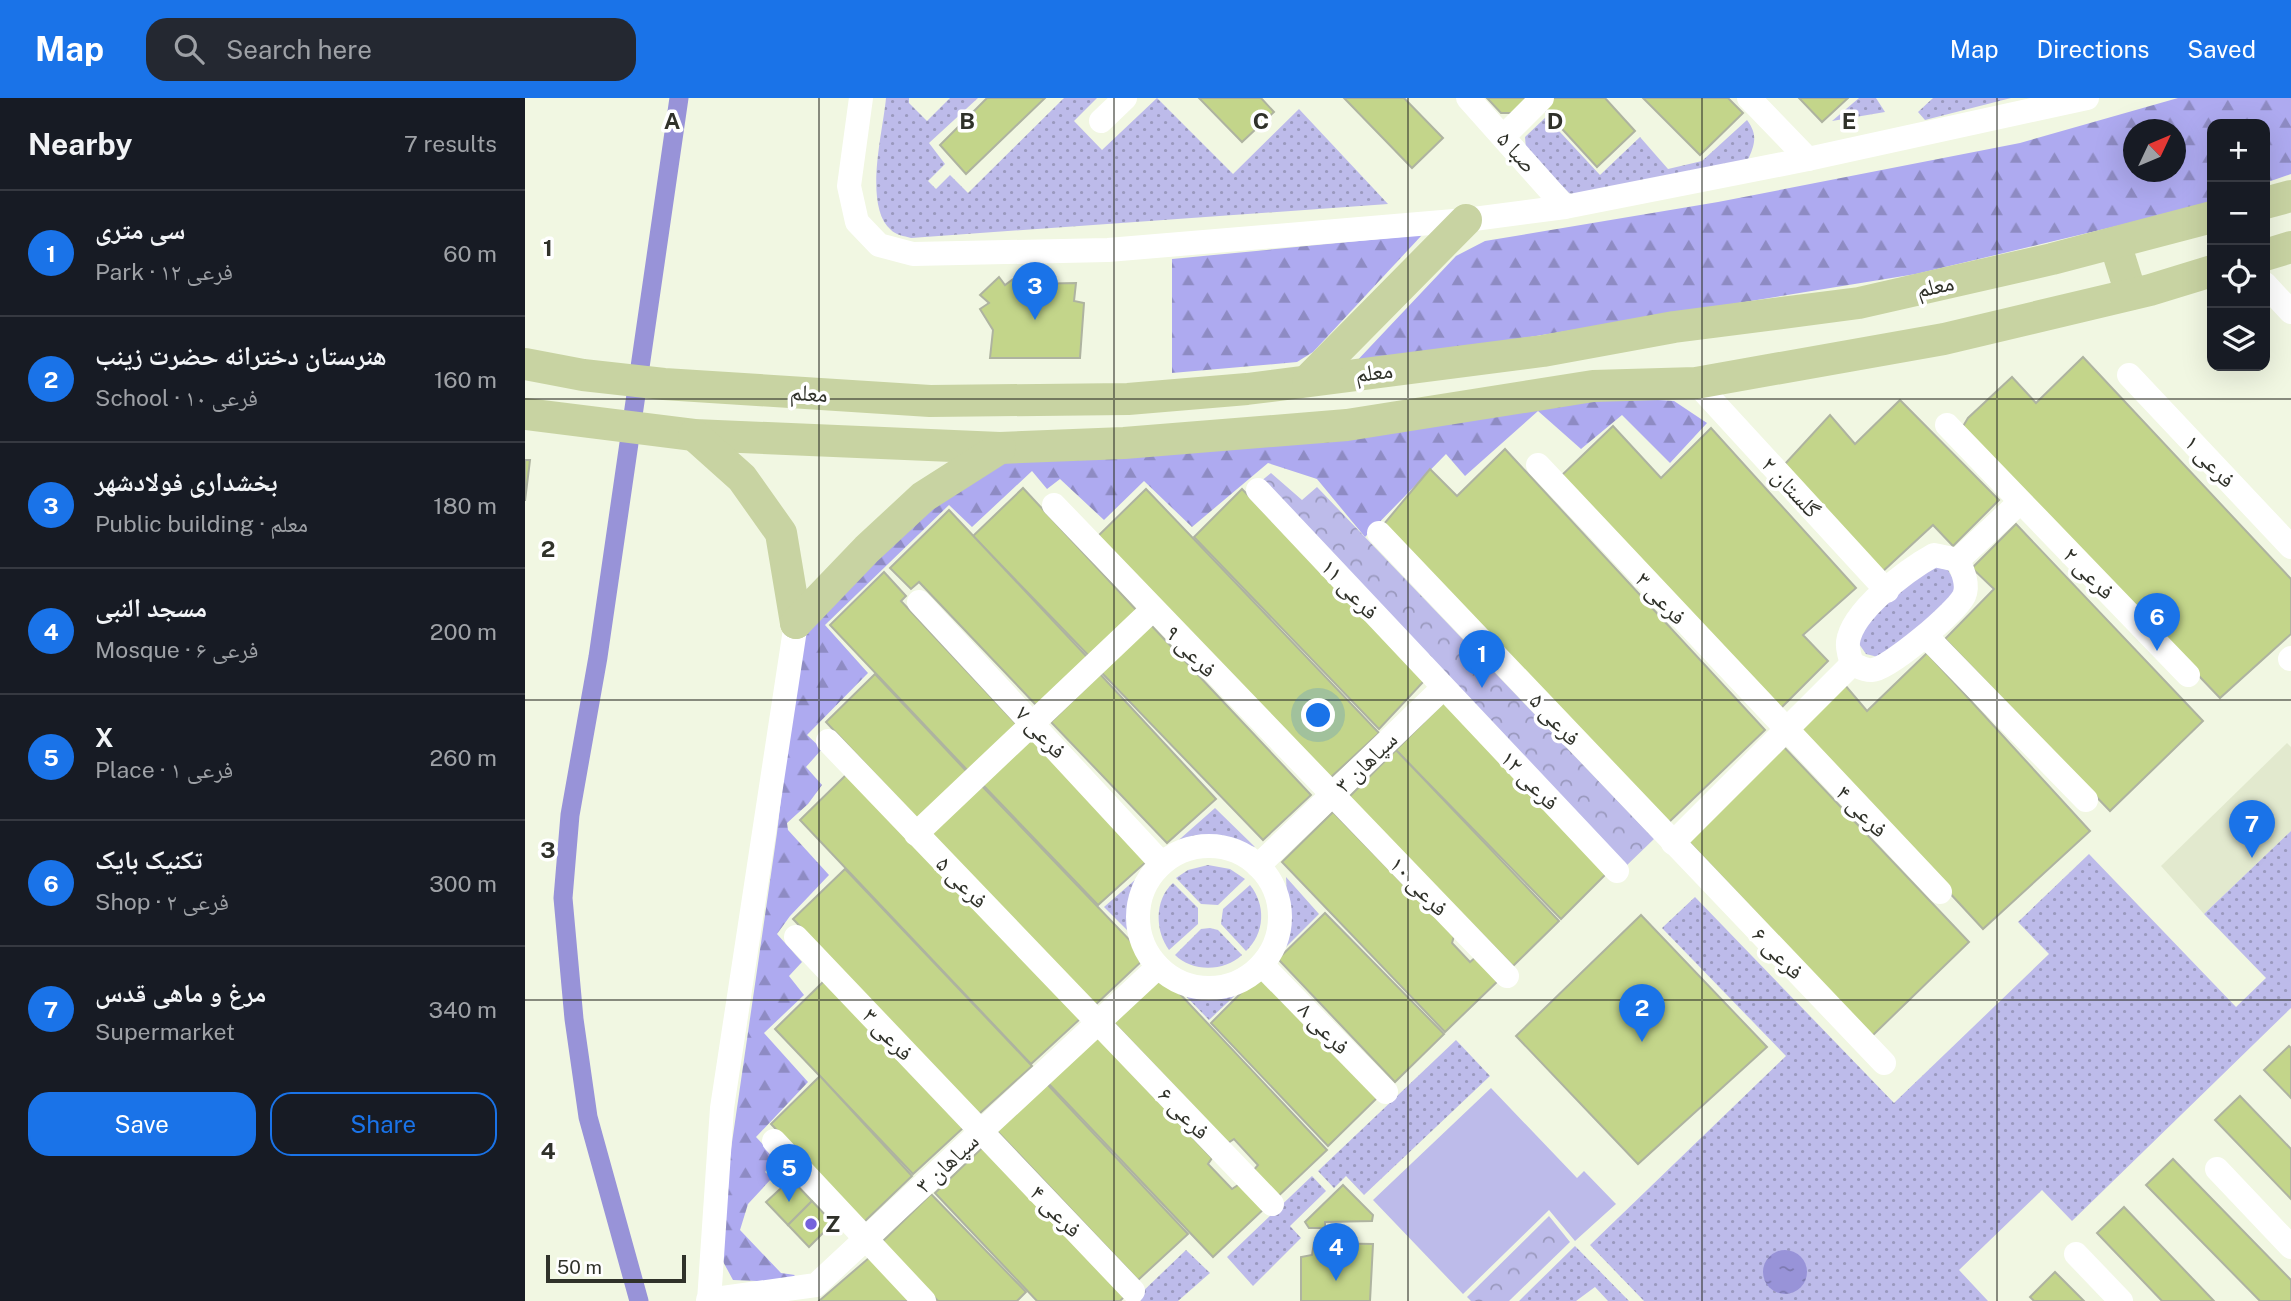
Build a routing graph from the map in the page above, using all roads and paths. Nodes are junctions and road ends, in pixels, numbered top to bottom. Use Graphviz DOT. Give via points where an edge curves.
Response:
graph roads {
  1 [pos="861,98"];
  2 [pos="1125,98"];
  3 [pos="1468,98"];
  4 [pos="1542,98"];
  5 [pos="1749,98"];
  6 [pos="2084,98"];
  7 [pos="1101,121"];
  8 [pos="1504,136"];
  9 [pos="1808,159"];
  10 [pos="2291,196"];
  11 [pos="2270,202"];
  12 [pos="1565,207"];
  13 [pos="2207,218"];
  14 [pos="1466,219"];
  15 [pos="2115,243"];
  16 [pos="2291,247"];
  17 [pos="2270,253"];
  18 [pos="2207,272"];
  19 [pos="2270,289"];
  20 [pos="1901,294"];
  21 [pos="2131,294"];
  22 [pos="2291,312"];
  23 [pos="1910,345"];
  24 [pos="525,364"];
  25 [pos="2129,375"];
  26 [pos="1308,380"];
  27 [pos="1696,383"];
  28 [pos="1128,398"];
  29 [pos="525,414"];
  30 [pos="1947,425"];
  31 [pos="694,435"];
  32 [pos="1124,443"];
  33 [pos="1000,448"];
  34 [pos="1538,465"];
  35 [pos="1258,491"];
  36 [pos="2020,502"];
  37 [pos="1054,505"];
  38 [pos="1379,533"];
  39 [pos="2291,547"];
  40 [pos="1958,560"];
  41 [pos="1887,591"];
  42 [pos="919,602"];
  43 [pos="1152,610"];
  44 [pos="796,623"];
  45 [pos="1926,636"];
  46 [pos="1851,664"];
  47 [pos="2187,675"];
  48 [pos="1443,688"];
  49 [pos="1034,724"];
  50 [pos="1785,731"];
  51 [pos="828,741"];
  52 [pos="1331,796"];
  53 [pos="2086,800"];
  54 [pos="916,834"];
  55 [pos="1673,843"];
  56 [pos="1161,863"];
  57 [pos="1258,866"];
  58 [pos="1617,871"];
  59 [pos="1940,892"];
  60 [pos="796,937"];
  61 [pos="1262,965"];
  62 [pos="1158,967"];
  63 [pos="1507,976"];
  64 [pos="1096,1023"];
  65 [pos="1884,1063"];
  66 [pos="1386,1092"];
  67 [pos="980,1132"];
  68 [pos="774,1141"];
  69 [pos="2217,1169"];
  70 [pos="1272,1204"];
  71 [pos="866,1239"];
  72 [pos="2291,1247"];
  73 [pos="2076,1254"];
  74 [pos="1133,1291"];
  75 [pos="709,1300"];
  76 [pos="924,1301"];
  77 [pos="2121,1301"];
  1 -- 14 [label="street" via="849,186 857,222 879,245 913,254 1108,250"];
  2 -- 7 [label="street"];
  3 -- 8 [label="street, صبا ۵"];
  4 -- 8 [label="street"];
  5 -- 9 [label="street"];
  6 -- 9 [label="street"];
  8 -- 12 [label="street, صبا ۵"];
  9 -- 12 [label="street"];
  10 -- 11 [label="main road"];
  12 -- 14 [label="street"];
  13 -- 15 [label="main road, معلم"];
  14 -- 26 [label="main road"];
  15 -- 20 [label="main road, معلم"];
  15 -- 21 [label="main road"];
  16 -- 17 [label="main road"];
  18 -- 21 [label="main road, معلم"];
  19 -- 22 [label="street"];
  20 -- 23 [label="main road"];
  20 -- 26 [label="main road, معلم" via="1543,351"];
  21 -- 23 [label="main road, معلم"];
  23 -- 27 [label="main road, معلم"];
  24 -- 28 [label="main road, معلم" via="664,384 930,401"];
  25 -- 39 [label="street, فرعی ۱"];
  26 -- 28 [label="main road, معلم"];
  27 -- 32 [label="main road, معلم" via="1593,386 1347,425"];
  27 -- 41 [label="street, گلستان ۲"];
  28 -- 32 [label="main road"];
  29 -- 31 [label="main road, معلم"];
  30 -- 36 [label="street"];
  31 -- 33 [label="main road, معلم"];
  31 -- 44 [label="main road" via="742,478 781,533"];
  32 -- 33 [label="main road, معلم"];
  33 -- 44 [label="main road" via="923,497"];
  34 -- 50 [label="street, فرعی ۳"];
  35 -- 48 [label="street, فرعی ۱۱"];
  36 -- 40 [label="street"];
  36 -- 47 [label="street, فرعی ۲"];
  37 -- 43 [label="street, فرعی ۹"];
  38 -- 55 [label="street, فرعی ۵"];
  40 -- 41 [label="street" via="1934,555 1907,570"];
  40 -- 45 [label="street" via="1965,576 1964,596"];
  41 -- 46 [label="street" via="1856,622 1847,643"];
  42 -- 49 [label="street, فرعی ۷"];
  43 -- 49 [label="street"];
  43 -- 52 [label="street, فرعی ۹"];
  44 -- 75 [label="street" via="722,1108"];
  45 -- 46 [label="street" via="1889,664 1871,671"];
  45 -- 53 [label="street"];
  46 -- 50 [label="street"];
  48 -- 52 [label="street, سپاهان ۳"];
  48 -- 58 [label="street, فرعی ۱۲"];
  49 -- 54 [label="street"];
  49 -- 56 [label="street, فرعی ۷"];
  50 -- 55 [label="street"];
  50 -- 59 [label="street, فرعی ۴"];
  51 -- 54 [label="street, فرعی ۵"];
  52 -- 57 [label="street, سپاهان ۳"];
  52 -- 63 [label="street, فرعی ۱۰"];
  54 -- 64 [label="street, فرعی ۵"];
  55 -- 65 [label="street, فرعی ۶"];
  56 -- 57 [label="street" via="1200,846 1221,847"];
  56 -- 62 [label="street" via="1147,881 1138,914 1145,948"];
  57 -- 61 [label="street" via="1279,904 1274,947"];
  60 -- 67 [label="street, فرعی ۳"];
  61 -- 62 [label="street" via="1233,983 1199,988 1177,981"];
  61 -- 66 [label="street, فرعی ۸"];
  62 -- 64 [label="street, سپاهان ۳"];
  64 -- 67 [label="street, سپاهان ۳"];
  64 -- 70 [label="street, فرعی ۶"];
  67 -- 71 [label="street, سپاهان ۳"];
  67 -- 74 [label="street, فرعی ۴"];
  68 -- 71 [label="street"];
  69 -- 72 [label="street"];
  71 -- 75 [label="street, سپاهان ۳" via="816,1285"];
  71 -- 76 [label="street"];
  73 -- 77 [label="street"];
}
